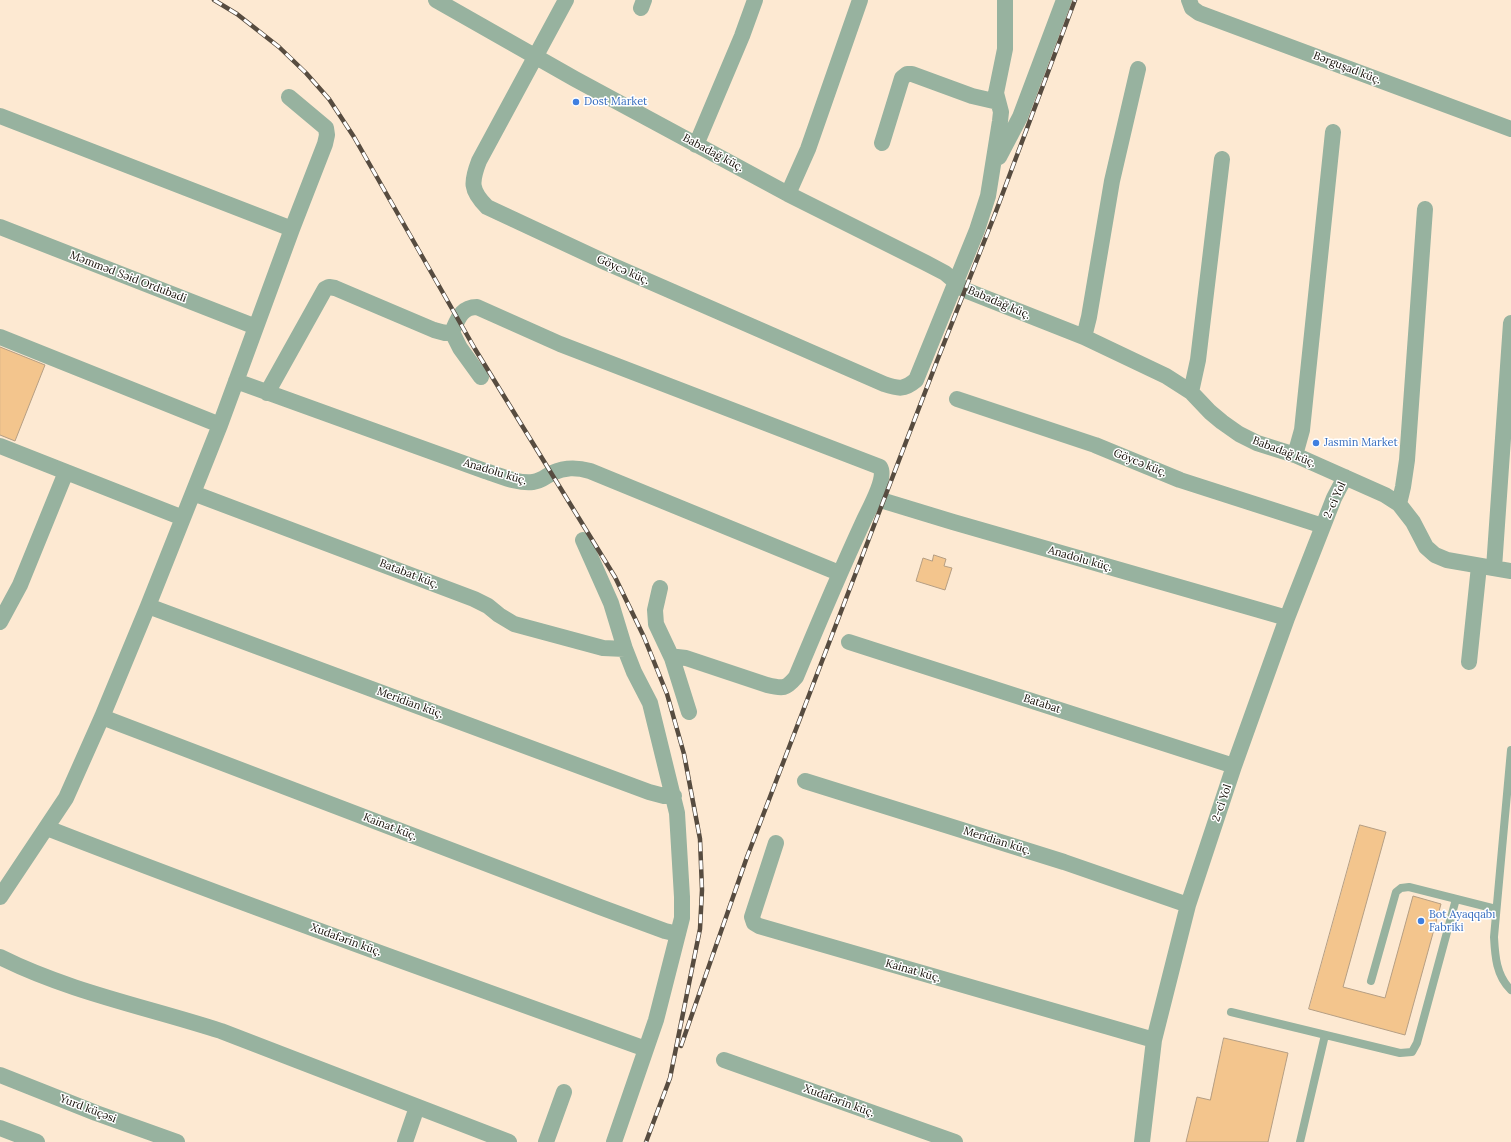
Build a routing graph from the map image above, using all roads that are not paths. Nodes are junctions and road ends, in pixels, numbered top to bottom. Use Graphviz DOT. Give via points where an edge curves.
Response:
graph roads {
  1 [pos="436,0"];
  2 [pos="566,0"];
  3 [pos="755,0"];
  4 [pos="860,0"];
  5 [pos="1005,0"];
  6 [pos="1064,0"];
  7 [pos="1189,0"];
  8 [pos="535,57"];
  9 [pos="1138,68"];
  10 [pos="289,97"];
  11 [pos="998,102"];
  12 [pos="0,116"];
  13 [pos="1511,129"];
  14 [pos="1333,132"];
  15 [pos="882,142"];
  16 [pos="696,145"];
  17 [pos="1222,159"];
  18 [pos="992,171"];
  19 [pos="788,194"];
  20 [pos="1425,209"];
  21 [pos="0,227"];
  22 [pos="292,229"];
  23 [pos="956,282"];
  24 [pos="1511,323"];
  25 [pos="256,327"];
  26 [pos="452,332"];
  27 [pos="0,337"];
  28 [pos="1084,338"];
  29 [pos="481,378"];
  30 [pos="236,381"];
  31 [pos="1191,392"];
  32 [pos="267,393"];
  33 [pos="957,399"];
  34 [pos="220,425"];
  35 [pos="0,446"];
  36 [pos="1295,455"];
  37 [pos="66,472"];
  38 [pos="1345,477"];
  39 [pos="193,493"];
  40 [pos="875,497"];
  41 [pos="1399,504"];
  42 [pos="183,518"];
  43 [pos="1323,526"];
  44 [pos="583,540"];
  45 [pos="1478,566"];
  46 [pos="1494,568"];
  47 [pos="1511,571"];
  48 [pos="839,573"];
  49 [pos="660,588"];
  50 [pos="148,606"];
  51 [pos="1287,618"];
  52 [pos="0,622"];
  53 [pos="849,642"];
  54 [pos="625,649"];
  55 [pos="672,658"];
  56 [pos="1469,662"];
  57 [pos="689,712"];
  58 [pos="102,717"];
  59 [pos="1511,750"];
  60 [pos="1234,766"];
  61 [pos="805,781"];
  62 [pos="674,796"];
  63 [pos="47,828"];
  64 [pos="776,843"];
  65 [pos="0,897"];
  66 [pos="1456,898"];
  67 [pos="1188,905"];
  68 [pos="1496,909"];
  69 [pos="678,934"];
  70 [pos="0,957"];
  71 [pos="1371,981"];
  72 [pos="1511,990"];
  73 [pos="1231,1012"];
  74 [pos="1325,1035"];
  75 [pos="1154,1040"];
  76 [pos="646,1049"];
  77 [pos="724,1060"];
  78 [pos="0,1075"];
  79 [pos="564,1092"];
  80 [pos="417,1108"];
  81 [pos="0,1128"];
  82 [pos="37,1142"];
  83 [pos="177,1142"];
  84 [pos="404,1142"];
  85 [pos="509,1142"];
  86 [pos="546,1142"];
  87 [pos="614,1142"];
  88 [pos="955,1142"];
  89 [pos="1142,1142"];
  90 [pos="1300,1142"];
  1 -- 8 [label="street, Babadağ küç."];
  2 -- 8 [label="street, Göycə küç."];
  3 -- 16 [label="street"];
  4 -- 19 [label="street" via="808,149"];
  5 -- 11 [label="street" via="1005,49 996,92"];
  6 -- 18 [label="street" via="1020,117"];
  7 -- 13 [label="street, Bərguşad küç." via="1192,8 1199,13"];
  8 -- 16 [label="street, Babadağ küç."];
  8 -- 23 [label="street, Göycə küç." via="496,126 474,173 476,196 487,207 607,263 896,388 907,387 916,380"];
  9 -- 28 [label="street" via="1112,181"];
  10 -- 22 [label="street" via="326,128 328,135"];
  11 -- 15 [label="street" via="907,74 902,78"];
  11 -- 18 [label="street" via="1000,121"];
  12 -- 22 [label="street"];
  14 -- 36 [label="street" via="1302,430"];
  16 -- 19 [label="street, Babadağ küç."];
  17 -- 31 [label="street" via="1198,360"];
  18 -- 23 [label="street" via="988,196 977,230"];
  19 -- 23 [label="street, Babadağ küç." via="926,263"];
  20 -- 41 [label="street" via="1407,460"];
  21 -- 25 [label="street, Məmməd Səid Ordubadi"];
  22 -- 25 [label="street"];
  23 -- 28 [label="street, Babadağ küç." via="965,290"];
  24 -- 46 [label="street"];
  25 -- 30 [label="street"];
  26 -- 29 [label="street"];
  26 -- 32 [label="street" via="434,330 329,287 325,289"];
  26 -- 40 [label="street" via="463,311 478,306 560,344 880,466 882,474"];
  27 -- 34 [label="street"];
  28 -- 31 [label="street, Babadağ küç." via="1166,376"];
  30 -- 32 [label="street, Anadolu küç."];
  30 -- 34 [label="street"];
  31 -- 36 [label="street, Babadağ küç." via="1210,412 1239,434 1256,443"];
  32 -- 48 [label="street, Anadolu küç." via="521,482 532,483 571,467 590,471"];
  33 -- 43 [label="street, Göycə küç." via="1095,445 1180,480"];
  34 -- 39 [label="street"];
  35 -- 37 [label="street"];
  36 -- 38 [label="street, Babadağ küç."];
  37 -- 42 [label="street"];
  37 -- 52 [label="street" via="20,584"];
  38 -- 41 [label="street, Babadağ küç."];
  38 -- 43 [label="street, 2-ci Yol"];
  39 -- 42 [label="street"];
  39 -- 54 [label="street, Batabat küç." via="474,599 514,624 603,648"];
  40 -- 48 [label="street"];
  40 -- 51 [label="street, Anadolu küç." via="953,522"];
  41 -- 45 [label="street, Babadağ küç." via="1413,522 1426,547 1435,555"];
  42 -- 50 [label="street"];
  43 -- 51 [label="street, 2-ci Yol"];
  44 -- 54 [label="street" via="611,603"];
  45 -- 46 [label="street, Babadağ küç."];
  45 -- 56 [label="street"];
  46 -- 47 [label="street, Babadağ küç."];
  48 -- 55 [label="street" via="796,677 788,686 780,688 767,685 686,658"];
  49 -- 55 [label="street" via="655,610 656,624"];
  50 -- 58 [label="street"];
  50 -- 62 [label="street, Meridian küç." via="649,792"];
  51 -- 60 [label="street, 2-ci Yol"];
  53 -- 60 [label="street, Batabat"];
  54 -- 62 [label="street" via="650,703"];
  55 -- 57 [label="street"];
  58 -- 63 [label="street" via="66,798"];
  58 -- 69 [label="street, Kainat küç." via="600,907"];
  59 -- 68 [label="lane"];
  60 -- 67 [label="street, 2-ci Yol"];
  61 -- 67 [label="street, Meridian küç." via="1064,862"];
  62 -- 69 [label="street" via="682,897 682,918"];
  63 -- 65 [label="street"];
  63 -- 76 [label="street, Xudafərin küç." via="339,938"];
  64 -- 75 [label="street, Kainat küç." via="752,917 754,923 759,926"];
  66 -- 68 [label="lane"];
  66 -- 71 [label="lane" via="1409,887 1396,892"];
  66 -- 74 [label="lane" via="1417,1043 1412,1052 1400,1053"];
  67 -- 75 [label="street, 2-ci Yol"];
  68 -- 72 [label="lane" via="1494,936 1497,966"];
  69 -- 76 [label="street"];
  70 -- 80 [label="street" via="47,978 221,1031"];
  73 -- 74 [label="lane"];
  74 -- 90 [label="lane"];
  75 -- 89 [label="street, 2-ci Yol"];
  76 -- 87 [label="street"];
  77 -- 88 [label="street, Xudafərin küç."];
  78 -- 83 [label="street, Yurd küçəsi"];
  79 -- 86 [label="street"];
  80 -- 84 [label="street"];
  80 -- 85 [label="street"];
  81 -- 82 [label="street"];
}
